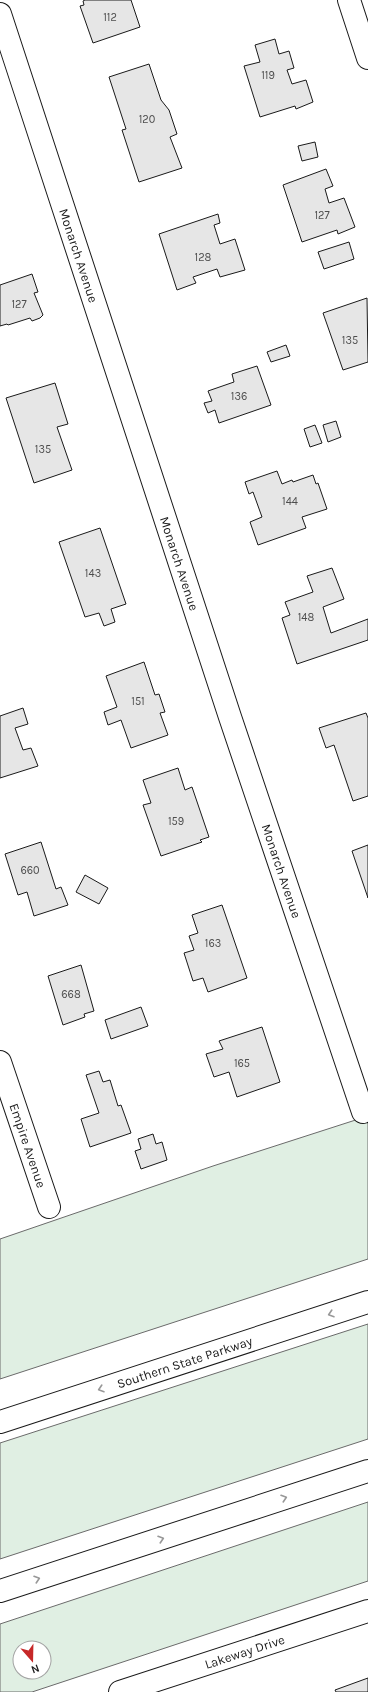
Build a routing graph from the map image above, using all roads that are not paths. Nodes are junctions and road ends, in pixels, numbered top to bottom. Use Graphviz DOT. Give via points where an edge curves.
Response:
graph roads {
  1 [pos="349,0"];
  2 [pos="0,14"];
  3 [pos="368,58"];
  4 [pos="0,1062"];
  5 [pos="363,1112"];
  6 [pos="49,1207"];
  7 [pos="368,1302"];
  8 [pos="0,1422"];
  9 [pos="368,1471"];
  10 [pos="0,1591"];
  11 [pos="368,1611"];
  12 [pos="120,1692"];
  1 -- 3 [label="main road"];
  2 -- 5 [label="main road, Monarch Avenue" via="230,717"];
  4 -- 6 [label="main road, Empire Avenue"];
  7 -- 8 [label="main road, Southern State Parkway, one-way"];
  10 -- 9 [label="main road, one-way"];
  11 -- 12 [label="main road, Lakeway Drive"];
}
